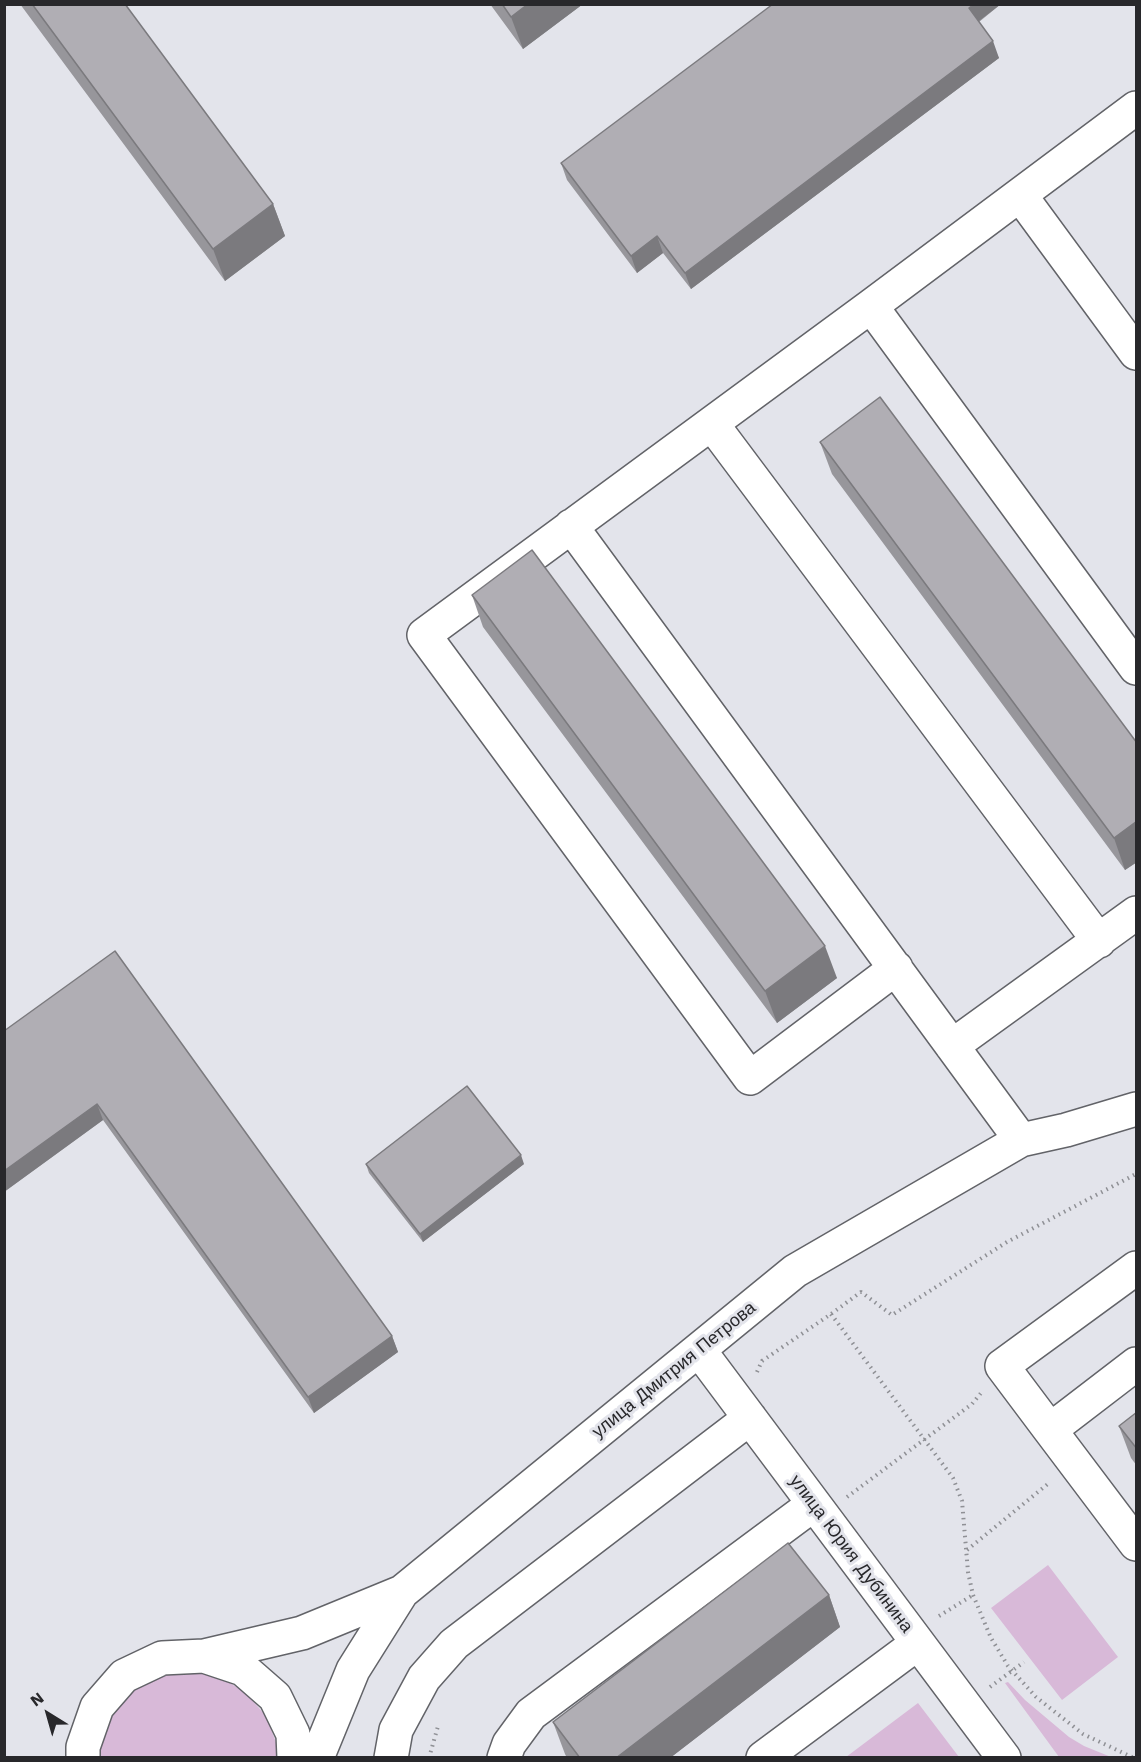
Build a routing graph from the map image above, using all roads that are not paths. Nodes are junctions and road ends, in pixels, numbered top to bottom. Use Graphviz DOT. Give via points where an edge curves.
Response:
graph roads {
  1 [pos="1137,108"];
  2 [pos="1020,195"];
  3 [pos="871,306"];
  4 [pos="1137,353"];
  5 [pos="712,424"];
  6 [pos="571,526"];
  7 [pos="1137,668"];
  8 [pos="1137,913"];
  9 [pos="1098,940"];
  10 [pos="896,969"];
  11 [pos="952,1046"];
  12 [pos="1137,1109"];
  13 [pos="1021,1140"];
  14 [pos="1137,1268"];
  15 [pos="699,1350"];
  16 [pos="1137,1364"];
  17 [pos="750,1418"];
  18 [pos="1050,1430"];
  19 [pos="818,1509"];
  20 [pos="1137,1544"];
  21 [pos="402,1592"];
  22 [pos="915,1638"];
  23 [pos="204,1656"];
  24 [pos="83,1758"];
  25 [pos="294,1758"];
  26 [pos="316,1758"];
  27 [pos="391,1758"];
  28 [pos="504,1758"];
  29 [pos="763,1758"];
  30 [pos="1004,1758"];
  1 -- 2 [label="street"];
  2 -- 3 [label="street"];
  2 -- 4 [label="street"];
  3 -- 5 [label="street"];
  3 -- 7 [label="street"];
  5 -- 6 [label="street"];
  5 -- 9 [label="street"];
  6 -- 10 [label="street"];
  6 -- 10 [label="street" via="424,635 750,1078"];
  8 -- 9 [label="street"];
  9 -- 11 [label="street"];
  10 -- 11 [label="street"];
  11 -- 13 [label="street"];
  12 -- 13 [label="street, улица Дмитрия Петрова"];
  13 -- 15 [label="street, улица Дмитрия Петрова" via="795,1271"];
  14 -- 18 [label="street" via="1002,1366"];
  15 -- 17 [label="street, улица Юрия Дубинина"];
  15 -- 21 [label="street, улица Дмитрия Петрова"];
  16 -- 18 [label="street"];
  17 -- 19 [label="street, улица Юрия Дубинина"];
  17 -- 27 [label="street" via="454,1644 424,1678 396,1730"];
  18 -- 20 [label="street"];
  19 -- 22 [label="street, улица Юрия Дубинина"];
  19 -- 28 [label="street" via="531,1714"];
  21 -- 23 [label="street" via="302,1633"];
  21 -- 26 [label="street, улица Дмитрия Петрова" via="353,1670"];
  22 -- 29 [label="street"];
  22 -- 30 [label="street, улица Юрия Дубинина"];
  23 -- 24 [label="street" via="162,1658 124,1676 97,1707"];
  23 -- 25 [label="street" via="243,1669 275,1697 293,1734"];
}
